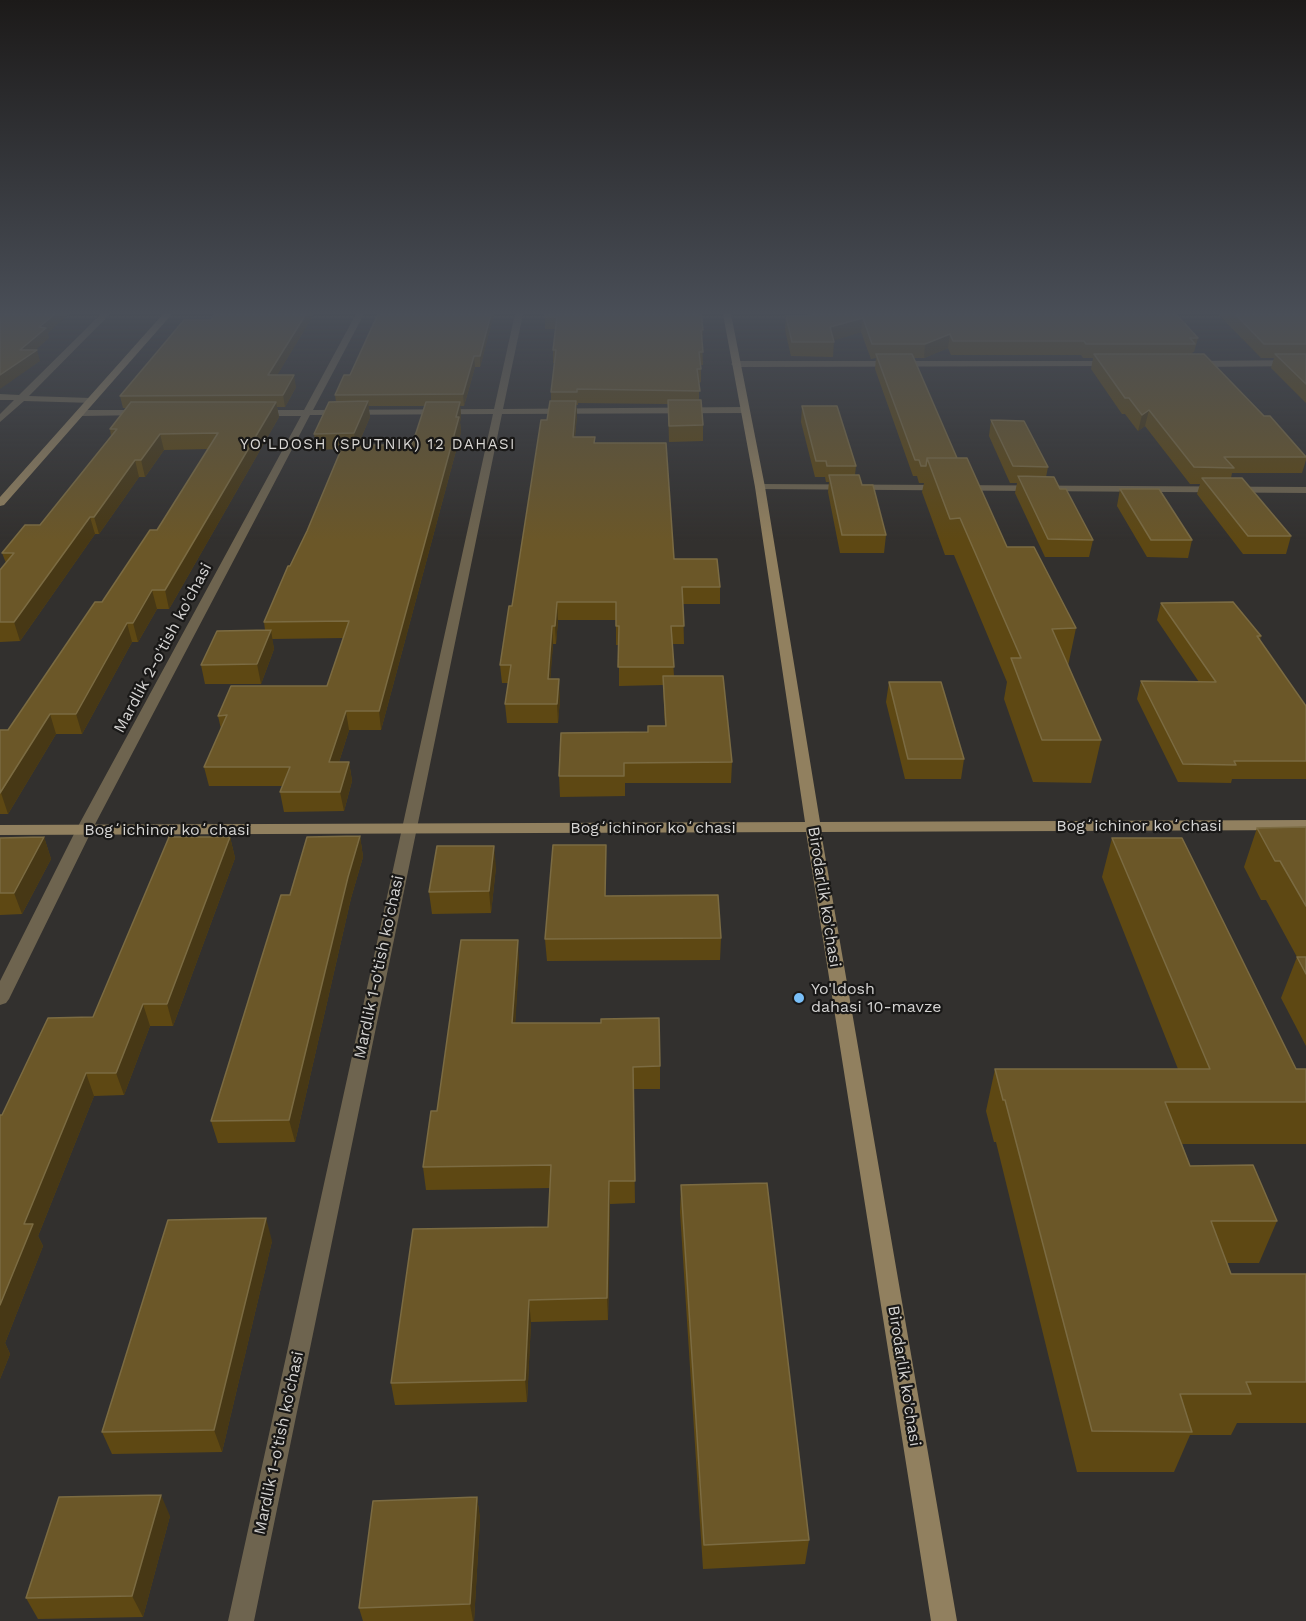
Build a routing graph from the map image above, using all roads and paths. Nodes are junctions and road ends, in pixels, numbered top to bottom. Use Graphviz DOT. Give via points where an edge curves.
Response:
graph roads {
  1 [pos="29,390"];
  2 [pos="101,390"];
  3 [pos="321,390"];
  4 [pos="503,390"];
  5 [pos="740,390"];
  6 [pos="0,397"];
  7 [pos="20,398"];
  8 [pos="91,401"];
  9 [pos="744,410"];
  10 [pos="498,412"];
  11 [pos="81,413"];
  12 [pos="153,413"];
  13 [pos="249,413"];
  14 [pos="309,413"];
  15 [pos="0,419"];
  16 [pos="760,487"];
  17 [pos="1306,490"];
  18 [pos="0,503"];
  19 [pos="1306,825"];
  20 [pos="813,827"];
  21 [pos="408,829"];
  22 [pos="0,830"];
  23 [pos="84,830"];
  24 [pos="0,999"];
  25 [pos="241,1621"];
  26 [pos="944,1621"];
  1 -- 7 [label="street"];
  2 -- 8 [label="street"];
  3 -- 14 [label="street, Mardlik 2-o'tish ko'chasi"];
  4 -- 10 [label="street, Mardlik 1-o'tish ko'chasi"];
  5 -- 9 [label="street, Birodarlik ko'chasi"];
  6 -- 7 [label="street"];
  7 -- 8 [label="street"];
  7 -- 15 [label="street"];
  8 -- 11 [label="street"];
  9 -- 10 [label="street"];
  9 -- 16 [label="street, Birodarlik ko'chasi"];
  10 -- 14 [label="street"];
  10 -- 21 [label="street, Mardlik 1-o'tish ko'chasi"];
  11 -- 12 [label="street"];
  11 -- 18 [label="street"];
  13 -- 14 [label="street"];
  14 -- 23 [label="street, Mardlik 2-o'tish ko'chasi"];
  16 -- 17 [label="street"];
  16 -- 20 [label="street, Birodarlik ko'chasi"];
  19 -- 20 [label="street, Bogʻichinor koʻchasi"];
  20 -- 21 [label="street, Bogʻichinor koʻchasi"];
  20 -- 26 [label="street, Birodarlik ko'chasi"];
  21 -- 23 [label="street, Bogʻichinor koʻchasi"];
  21 -- 25 [label="street, Mardlik 1-o'tish ko'chasi"];
  22 -- 23 [label="street, Bogʻichinor koʻchasi"];
  23 -- 24 [label="street, Mardlik 2-o'tish ko'chasi"];
}
